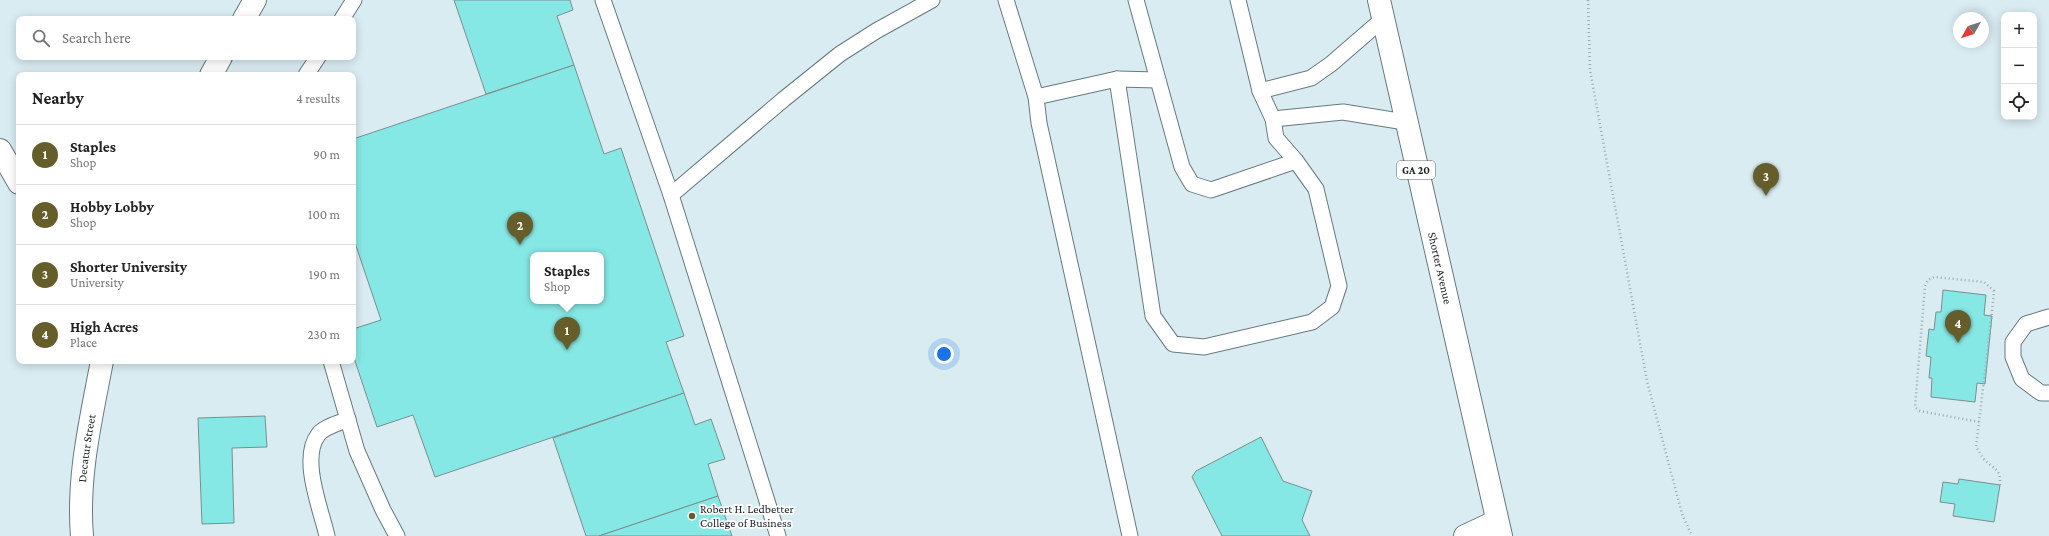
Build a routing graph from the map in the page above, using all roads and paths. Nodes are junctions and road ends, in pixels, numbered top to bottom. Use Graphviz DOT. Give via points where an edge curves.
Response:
graph roads {
  1 [pos="256,0"];
  2 [pos="354,0"];
  3 [pos="603,0"];
  4 [pos="932,0"];
  5 [pos="1006,0"];
  6 [pos="1136,0"];
  7 [pos="1238,0"];
  8 [pos="1588,0"];
  9 [pos="1381,9"];
  10 [pos="246,16"];
  11 [pos="344,16"];
  12 [pos="219,60"];
  13 [pos="316,60"];
  14 [pos="213,72"];
  15 [pos="308,72"];
  16 [pos="1117,79"];
  17 [pos="1158,80"];
  18 [pos="1260,91"];
  19 [pos="1036,97"];
  20 [pos="1273,119"];
  21 [pos="1405,122"];
  22 [pos="0,150"];
  23 [pos="1296,161"];
  24 [pos="16,177"];
  25 [pos="671,195"];
  26 [pos="2049,317"];
  27 [pos="101,364"];
  28 [pos="332,364"];
  29 [pos="2049,393"];
  30 [pos="348,419"];
  31 [pos="1979,422"];
  32 [pos="2000,485"];
  33 [pos="1499,528"];
  34 [pos="82,536"];
  35 [pos="327,536"];
  36 [pos="397,536"];
  37 [pos="778,536"];
  38 [pos="1130,536"];
  39 [pos="1465,536"];
  40 [pos="1692,536"];
  1 -- 10 [label="main road"];
  2 -- 11 [label="lane"];
  3 -- 25 [label="lane"];
  4 -- 25 [label="lane" via="840,54"];
  5 -- 19 [label="lane"];
  6 -- 17 [label="lane"];
  7 -- 18 [label="lane"];
  8 -- 40 [label="path" via="1590,70 1647,380 1682,514"];
  9 -- 18 [label="lane" via="1331,64 1311,78"];
  9 -- 21 [label="main road, Shorter Avenue / GA 20"];
  12 -- 14 [label="main road"];
  13 -- 15 [label="lane"];
  16 -- 17 [label="lane"];
  16 -- 19 [label="lane"];
  16 -- 23 [label="lane" via="1153,316 1173,344 1204,347 1228,342 1312,322 1332,307 1339,286 1316,189"];
  17 -- 23 [label="lane" via="1182,166 1192,184 1212,190"];
  18 -- 20 [label="lane"];
  19 -- 38 [label="lane"];
  20 -- 21 [label="lane" via="1343,112"];
  20 -- 23 [label="lane" via="1276,138"];
  21 -- 33 [label="main road, Shorter Avenue / GA 20"];
  22 -- 24 [label="main road"];
  25 -- 37 [label="lane"];
  26 -- 29 [label="lane" via="2026,324 2013,342 2013,357 2022,379 2041,393"];
  27 -- 34 [label="main road, Decatur Street" via="84,455 80,518"];
  28 -- 30 [label="lane"];
  30 -- 35 [label="lane" via="319,433 312,447 310,463"];
  30 -- 36 [label="lane" via="357,451"];
  31 -- 31 [label="path" via="1920,411 1915,407 1925,286 1928,280 1934,277 1984,282 1994,291"];
  31 -- 32 [label="path" via="1976,447 1983,458 1998,471"];
  33 -- 39 [label="main road"];
}
